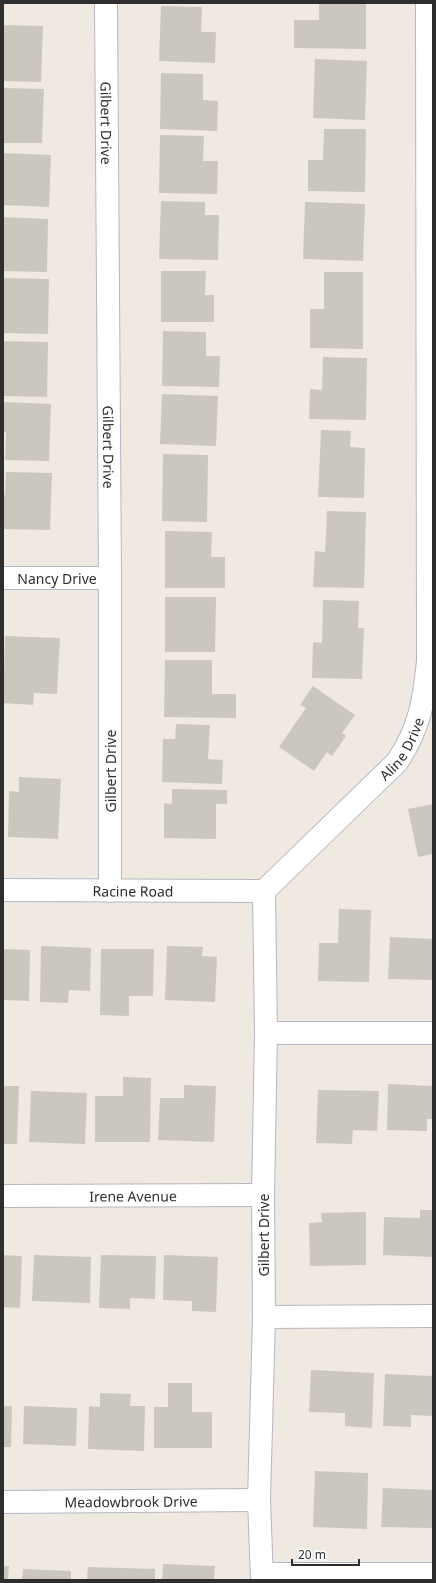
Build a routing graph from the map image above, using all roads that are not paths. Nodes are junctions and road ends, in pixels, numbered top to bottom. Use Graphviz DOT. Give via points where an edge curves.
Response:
graph roads {
  1 [pos="106,3"];
  2 [pos="427,3"];
  3 [pos="430,419"];
  4 [pos="3,578"];
  5 [pos="110,578"];
  6 [pos="426,718"];
  7 [pos="3,890"];
  8 [pos="110,890"];
  9 [pos="264,891"];
  10 [pos="266,1033"];
  11 [pos="433,1033"];
  12 [pos="263,1195"];
  13 [pos="3,1196"];
  14 [pos="433,1316"];
  15 [pos="264,1317"];
  16 [pos="259,1500"];
  17 [pos="3,1502"];
  18 [pos="433,1574"];
  19 [pos="262,1577"];
  1 -- 5 [label="street, Gilbert Drive"];
  2 -- 3 [label="street, Aline Drive"];
  3 -- 6 [label="street, Aline Drive"];
  4 -- 5 [label="street, Nancy Drive"];
  5 -- 8 [label="street, Gilbert Drive"];
  6 -- 9 [label="street, Aline Drive" via="397,762"];
  7 -- 8 [label="street, Racine Road"];
  8 -- 9 [label="street, Racine Road"];
  9 -- 10 [label="street, Gilbert Drive"];
  10 -- 11 [label="street"];
  10 -- 12 [label="street, Gilbert Drive"];
  12 -- 13 [label="street, Irene Avenue"];
  12 -- 15 [label="street, Gilbert Drive"];
  14 -- 15 [label="street"];
  15 -- 16 [label="street, Gilbert Drive"];
  16 -- 17 [label="street, Meadowbrook Drive"];
  16 -- 19 [label="street, Gilbert Drive"];
  18 -- 19 [label="street"];
}
